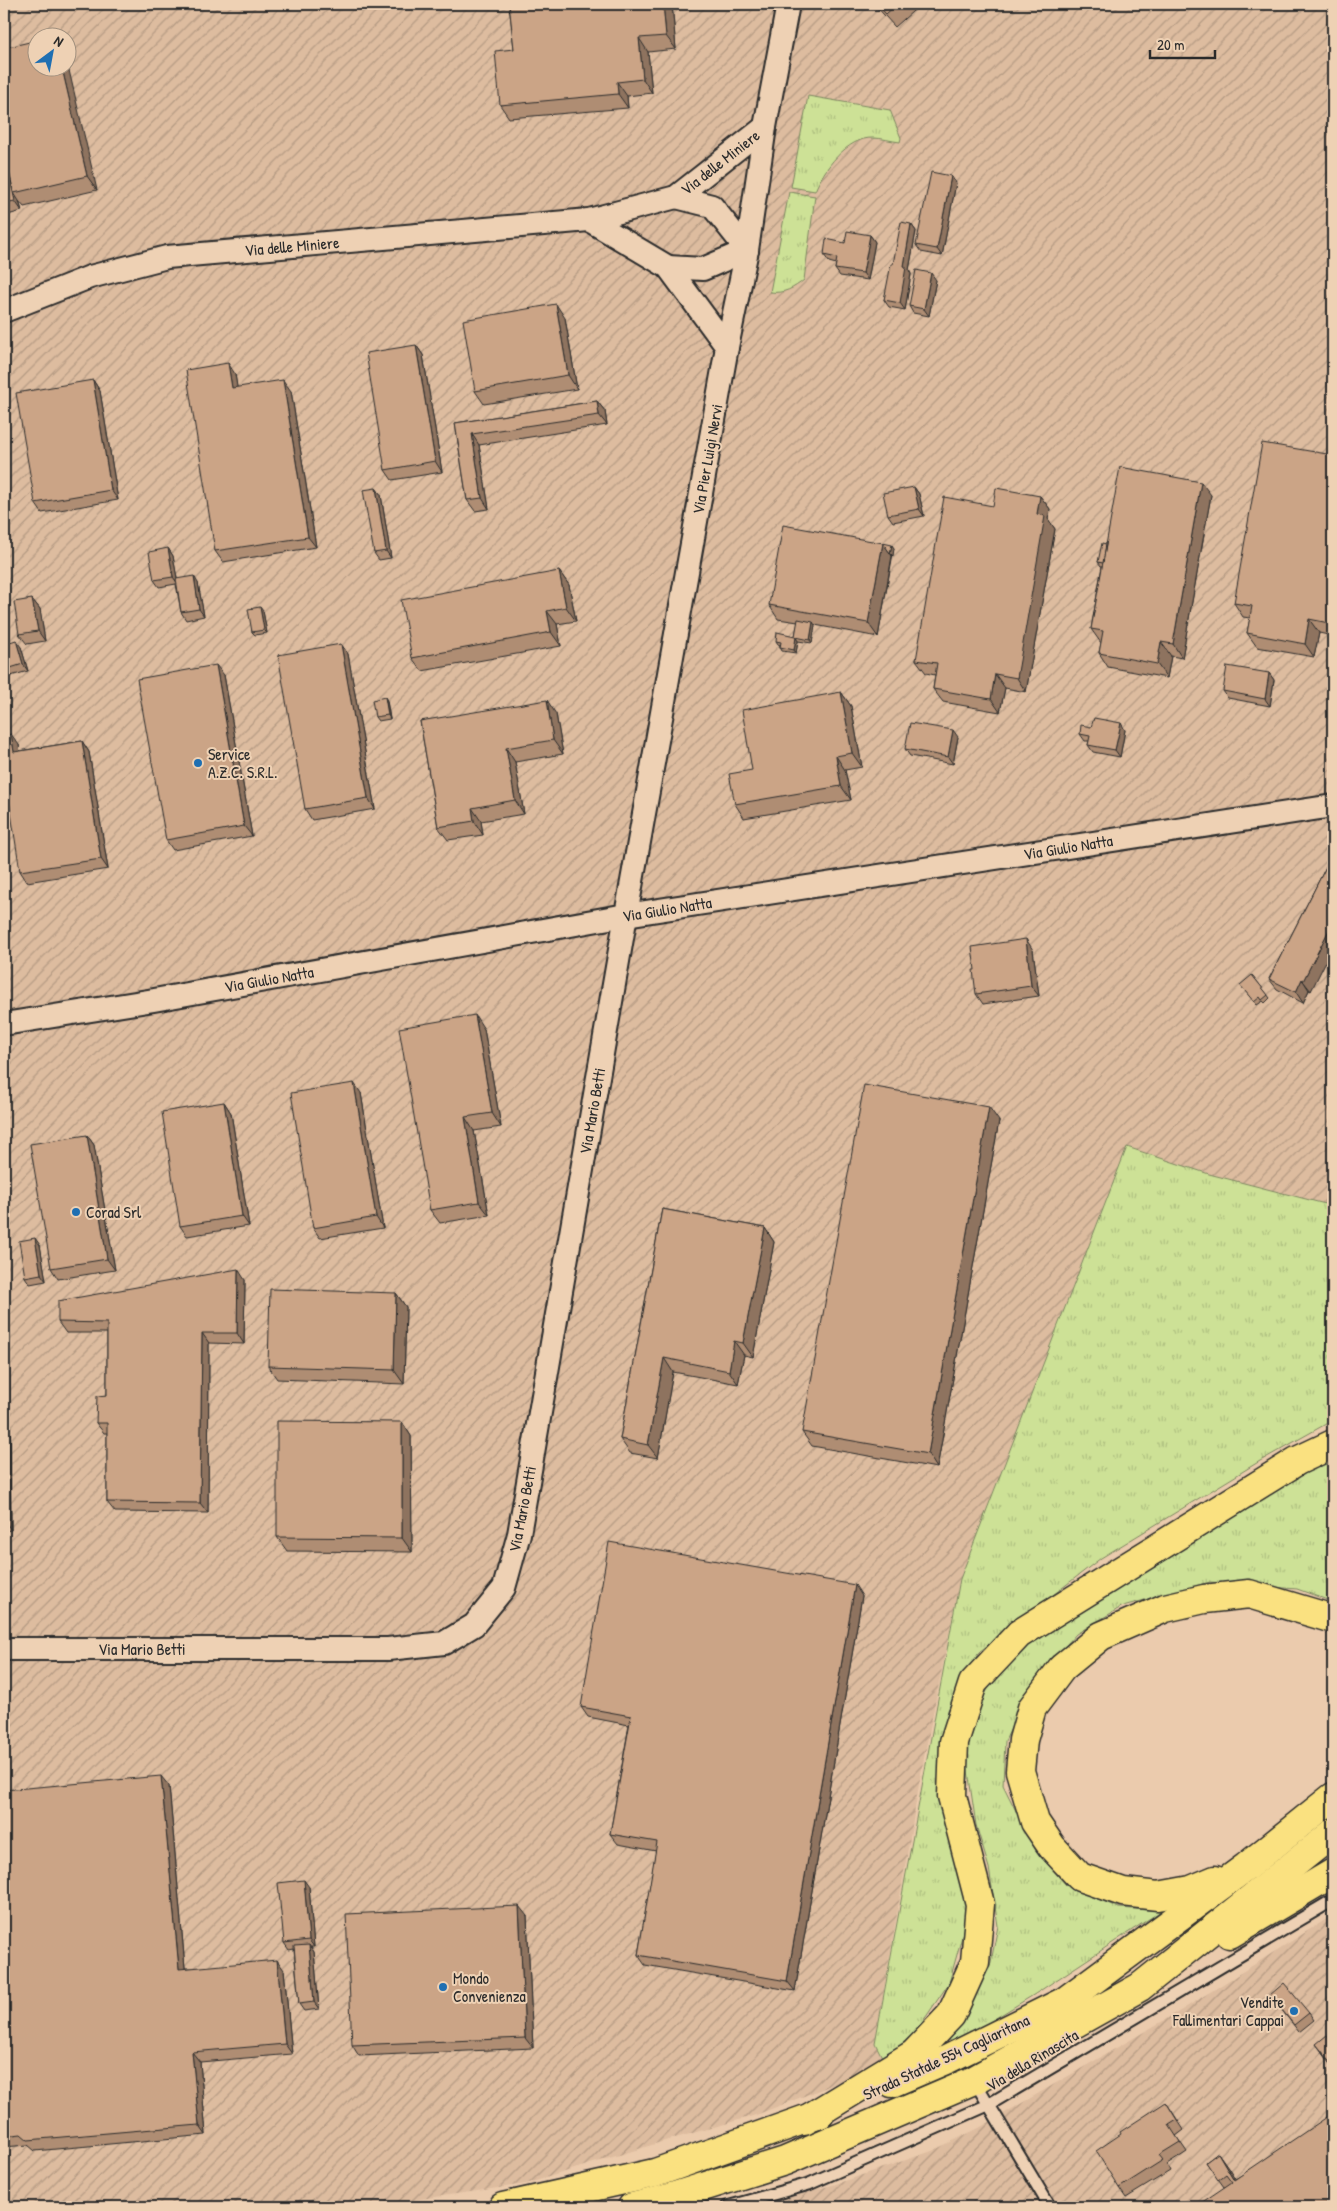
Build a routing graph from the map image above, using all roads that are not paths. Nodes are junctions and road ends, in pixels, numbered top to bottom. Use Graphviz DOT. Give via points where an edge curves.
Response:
graph roads {
  1 [pos="788,4"];
  2 [pos="765,127"];
  3 [pos="676,197"];
  4 [pos="589,220"];
  5 [pos="747,250"];
  6 [pos="668,267"];
  7 [pos="4,311"];
  8 [pos="727,347"];
  9 [pos="1333,806"];
  10 [pos="626,915"];
  11 [pos="4,1024"];
  12 [pos="1333,1444"];
  13 [pos="1333,1619"];
  14 [pos="4,1649"];
  15 [pos="1333,1798"];
  16 [pos="1333,1833"];
  17 [pos="1246,1867"];
  18 [pos="1333,1873"];
  19 [pos="1333,1900"];
  20 [pos="1140,1987"];
  21 [pos="974,2080"];
  22 [pos="988,2105"];
  23 [pos="804,2121"];
  24 [pos="503,2207"];
  25 [pos="632,2207"];
  26 [pos="728,2207"];
  27 [pos="1050,2207"];
  1 -- 2 [label="street, Via Pier Luigi Nervi"];
  2 -- 3 [label="street, Via delle Miniere"];
  2 -- 5 [label="street, Via Pier Luigi Nervi"];
  3 -- 4 [label="street, Via delle Miniere"];
  3 -- 5 [label="street, Via delle Miniere" via="712,206"];
  4 -- 6 [label="street"];
  4 -- 7 [label="street, Via delle Miniere" via="167,257 90,277"];
  5 -- 6 [label="street" via="703,269"];
  5 -- 8 [label="street, Via Pier Luigi Nervi"];
  6 -- 8 [label="street"];
  8 -- 10 [label="street, Via Pier Luigi Nervi"];
  9 -- 10 [label="street, Via Giulio Natta"];
  10 -- 11 [label="street, Via Giulio Natta"];
  10 -- 14 [label="street, Via Mario Betti" via="519,1534 504,1588 474,1625 444,1643 388,1649"];
  12 -- 23 [label="highway" via="1297,1461 1019,1634 973,1683 954,1742 952,1796 980,1904 975,1962 951,2015 914,2054"];
  13 -- 17 [label="highway" via="1250,1594 1204,1599 1165,1608 1101,1636 1062,1668 1032,1708 1020,1771 1035,1822 1052,1847 1080,1877 1123,1892 1158,1896 1191,1890"];
  15 -- 17 [label="highway, Strada Statale 554 Cagliaritana"];
  16 -- 20 [label="highway, Strada Statale 554 Cagliaritana"];
  17 -- 23 [label="highway, Strada Statale 554 Cagliaritana" via="1065,2000 948,2059"];
  18 -- 20 [label="highway"];
  19 -- 22 [label="lane, Via della Rinascita"];
  20 -- 21 [label="highway, Strada Statale 554 Cagliaritana"];
  21 -- 22 [label="lane"];
  21 -- 25 [label="highway, Strada Statale 554 Cagliaritana" via="785,2161"];
  22 -- 26 [label="lane, Via della Rinascita" via="809,2184"];
  22 -- 27 [label="lane"];
  23 -- 24 [label="highway, Strada Statale 554 Cagliaritana" via="654,2173"];
}
